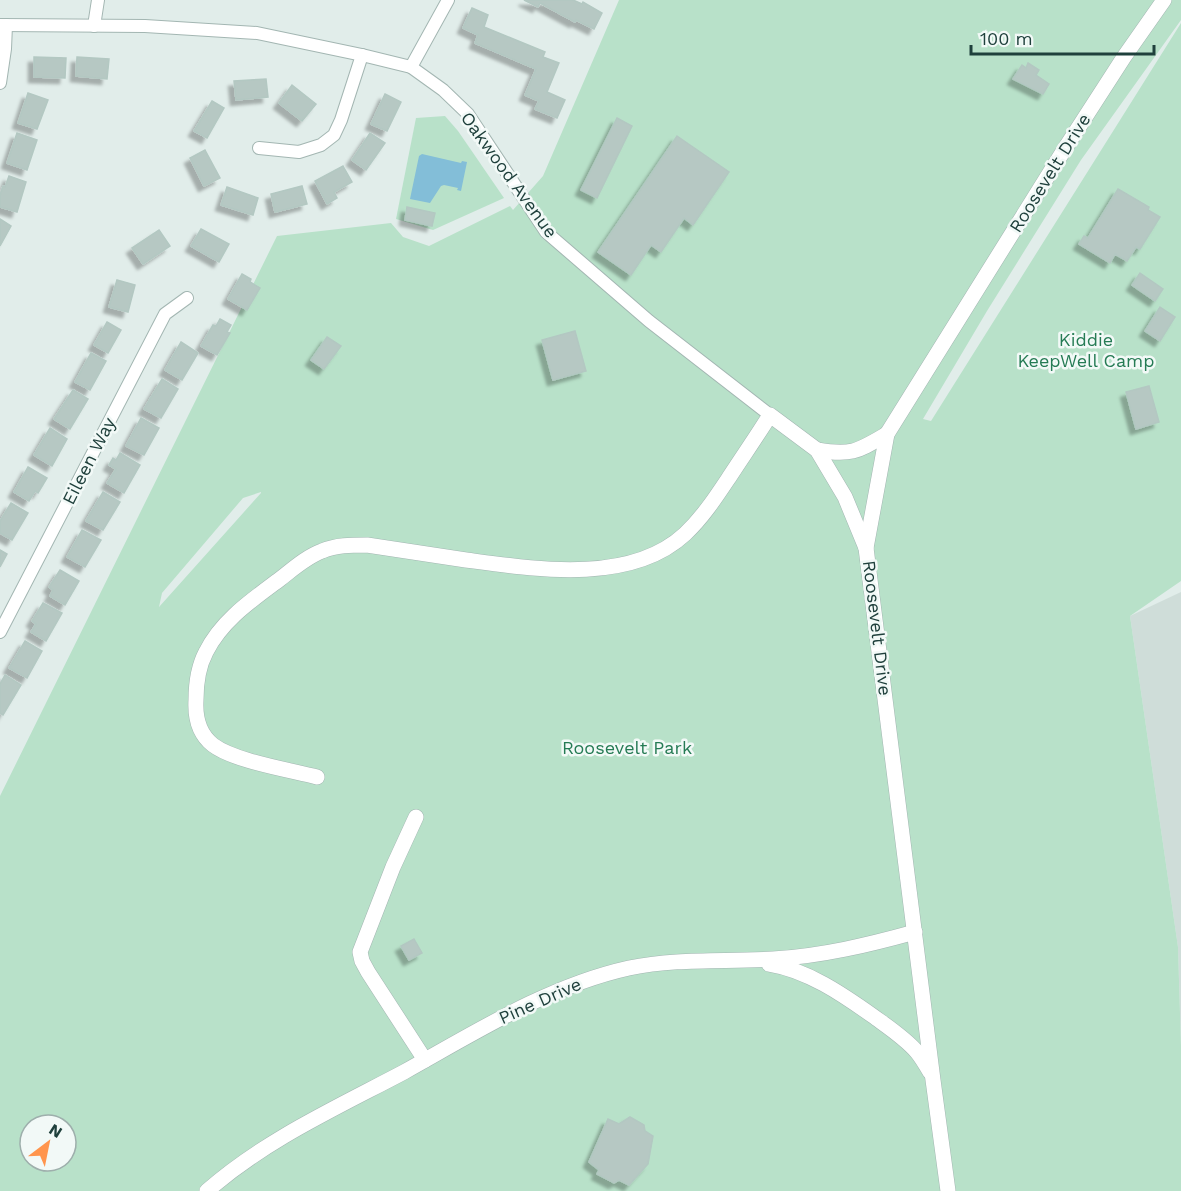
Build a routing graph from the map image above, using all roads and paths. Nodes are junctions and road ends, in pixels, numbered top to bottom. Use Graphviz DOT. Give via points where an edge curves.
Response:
graph roads {
  1 [pos="98,0"];
  2 [pos="448,0"];
  3 [pos="1164,0"];
  4 [pos="3,25"];
  5 [pos="94,26"];
  6 [pos="362,55"];
  7 [pos="411,67"];
  8 [pos="0,83"];
  9 [pos="259,148"];
  10 [pos="187,298"];
  11 [pos="770,415"];
  12 [pos="887,434"];
  13 [pos="817,450"];
  14 [pos="866,548"];
  15 [pos="0,632"];
  16 [pos="317,777"];
  17 [pos="416,817"];
  18 [pos="915,932"];
  19 [pos="748,960"];
  20 [pos="425,1060"];
  21 [pos="933,1080"];
  22 [pos="207,1191"];
  23 [pos="948,1191"];
  1 -- 5 [label="street"];
  2 -- 7 [label="street"];
  3 -- 12 [label="street, Roosevelt Drive" via="1064,150"];
  4 -- 5 [label="street, Oakwood Avenue"];
  4 -- 8 [label="street" via="5,49"];
  5 -- 6 [label="street, Oakwood Avenue" via="257,33"];
  6 -- 7 [label="street, Oakwood Avenue"];
  6 -- 9 [label="street" via="334,135 321,145 299,152"];
  7 -- 11 [label="street, Oakwood Avenue" via="468,114 546,232 649,321"];
  10 -- 15 [label="street, Eileen Way" via="165,314"];
  11 -- 13 [label="street, Oakwood Avenue"];
  11 -- 16 [label="street" via="701,518 685,535 648,558 621,565 560,570 345,545 321,551 246,605 215,636 205,653 198,671 198,724 203,735 222,751"];
  12 -- 13 [label="street" via="859,450"];
  12 -- 14 [label="street, Roosevelt Drive"];
  13 -- 14 [label="street, Oakwood Avenue" via="845,497"];
  14 -- 18 [label="street, Roosevelt Drive"];
  17 -- 20 [label="street" via="360,952 368,972"];
  18 -- 19 [label="street, Pine Drive" via="833,952"];
  18 -- 21 [label="street, Roosevelt Drive"];
  19 -- 20 [label="street, Pine Drive" via="657,963 602,976 521,1008"];
  19 -- 21 [label="street" via="798,971 840,994 909,1045"];
  20 -- 22 [label="street, Pine Drive" via="262,1149"];
  21 -- 23 [label="street, Roosevelt Drive"];
}
